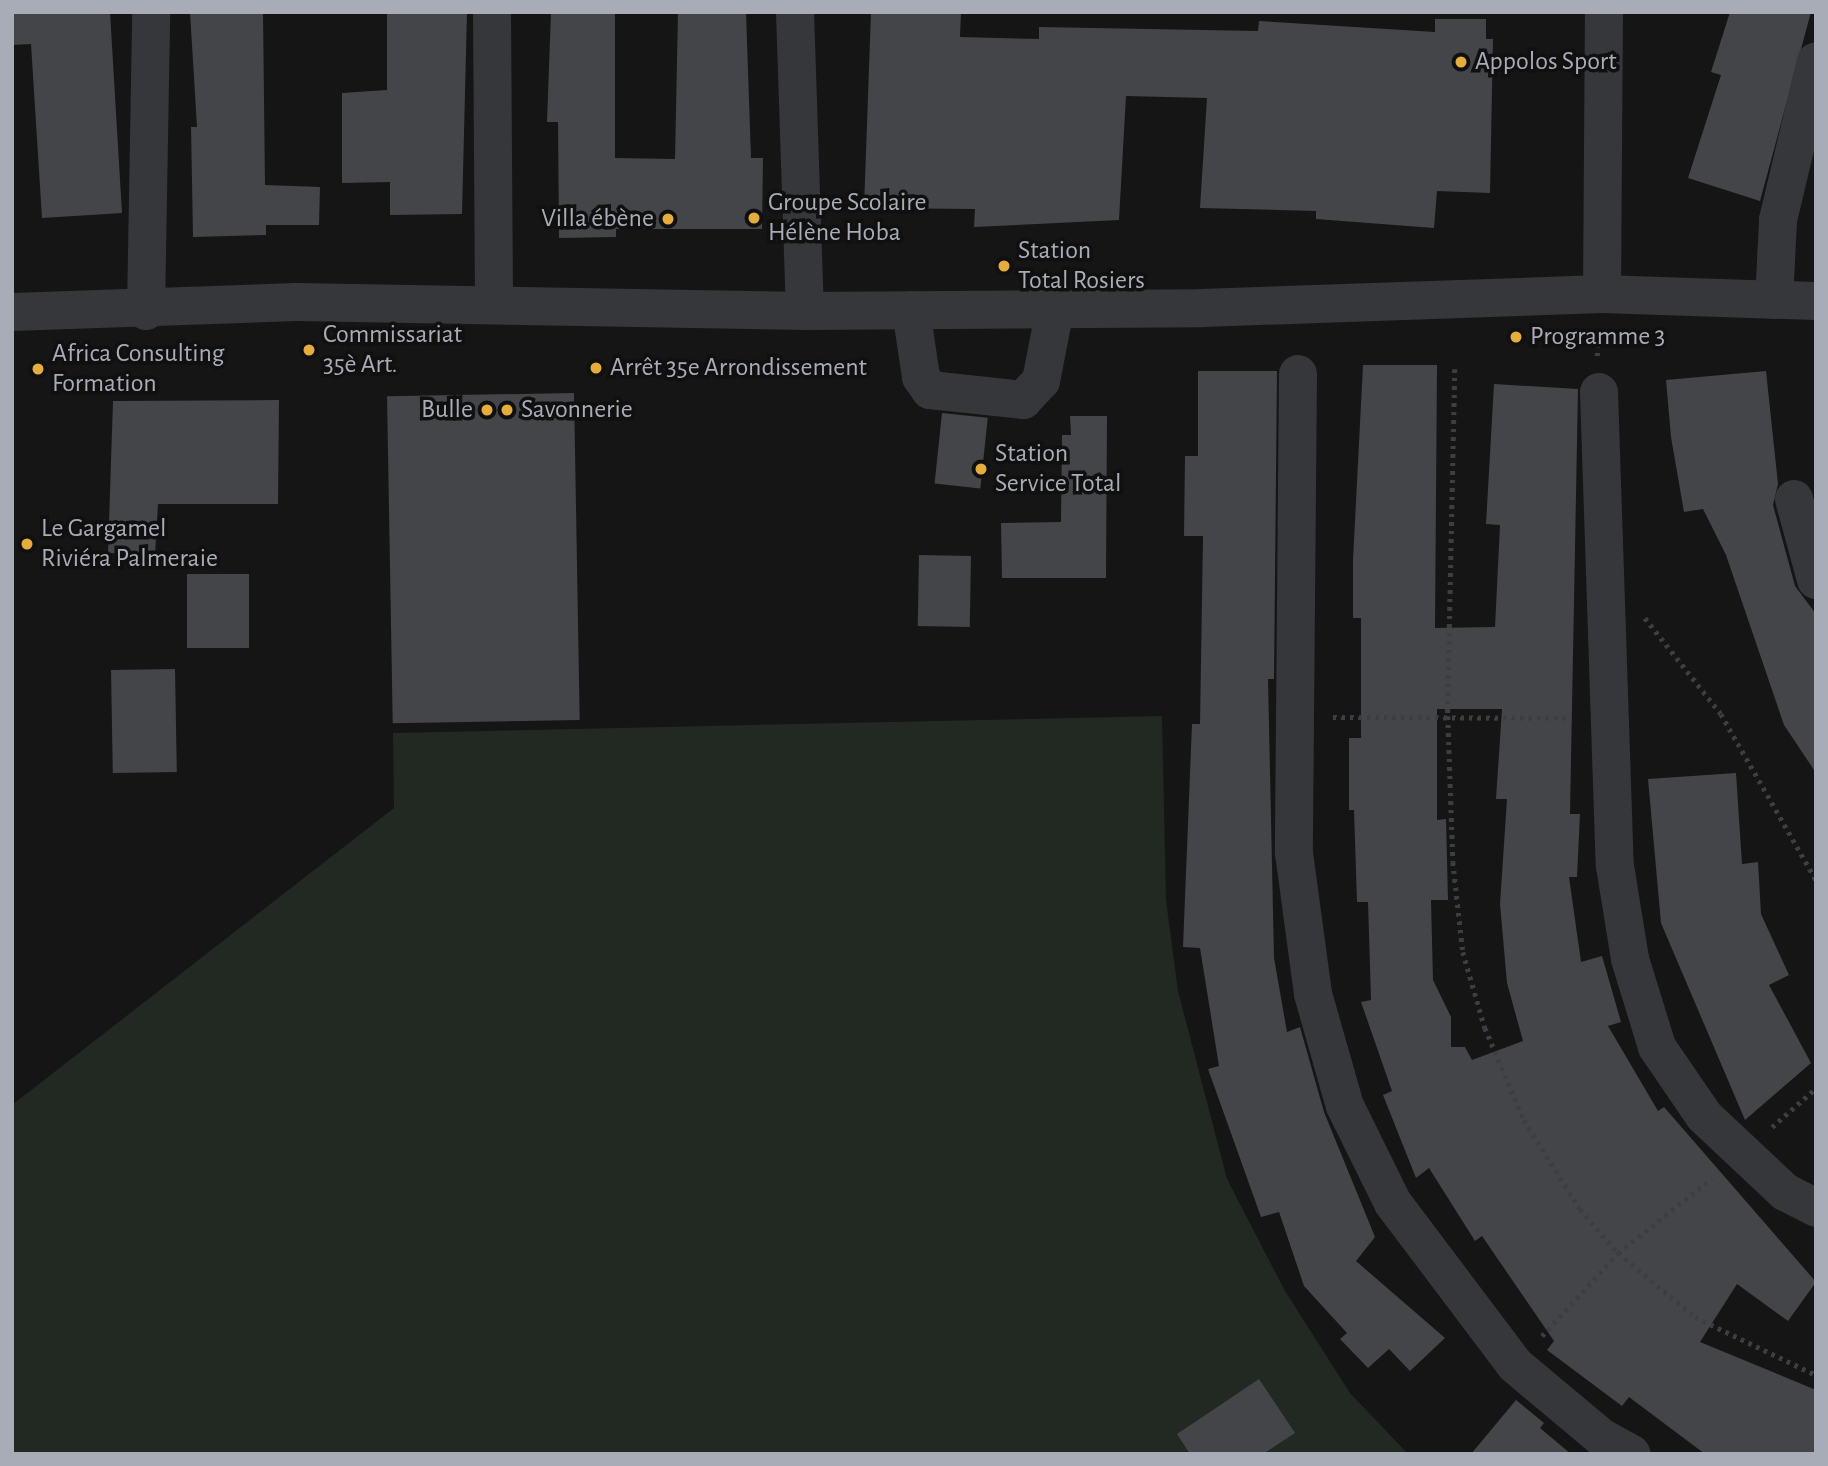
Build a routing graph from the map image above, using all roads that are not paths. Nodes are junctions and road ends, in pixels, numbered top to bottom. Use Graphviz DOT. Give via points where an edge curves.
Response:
graph roads {
  1 [pos="151,12"];
  2 [pos="492,12"];
  3 [pos="795,12"];
  4 [pos="1604,12"];
  5 [pos="1816,61"];
  6 [pos="1602,294"];
  7 [pos="1774,300"];
  8 [pos="1816,301"];
  9 [pos="494,303"];
  10 [pos="1055,309"];
  11 [pos="911,310"];
  12 [pos="805,311"];
  13 [pos="12,312"];
  14 [pos="146,312"];
  15 [pos="1298,374"];
  16 [pos="1600,393"];
  17 [pos="1794,499"];
  18 [pos="1816,580"];
  19 [pos="1816,1208"];
  20 [pos="1632,1454"];
  1 -- 14 [label="street"];
  2 -- 9 [label="street"];
  3 -- 12 [label="street"];
  4 -- 6 [label="street"];
  5 -- 7 [label="street" via="1778,220"];
  6 -- 7 [label="street"];
  6 -- 10 [label="street"];
  7 -- 8 [label="street"];
  9 -- 12 [label="street"];
  9 -- 14 [label="street" via="296,302"];
  10 -- 11 [label="street"];
  10 -- 11 [label="street" via="1041,381 1023,400 930,390 921,377"];
  11 -- 12 [label="street"];
  13 -- 14 [label="street"];
  15 -- 20 [label="street" via="1294,853 1311,981 1345,1106 1393,1203 1515,1366 1601,1437"];
  16 -- 19 [label="street" via="1615,866 1630,959 1657,1047 1704,1116 1785,1192"];
  17 -- 18 [label="street"];
}
